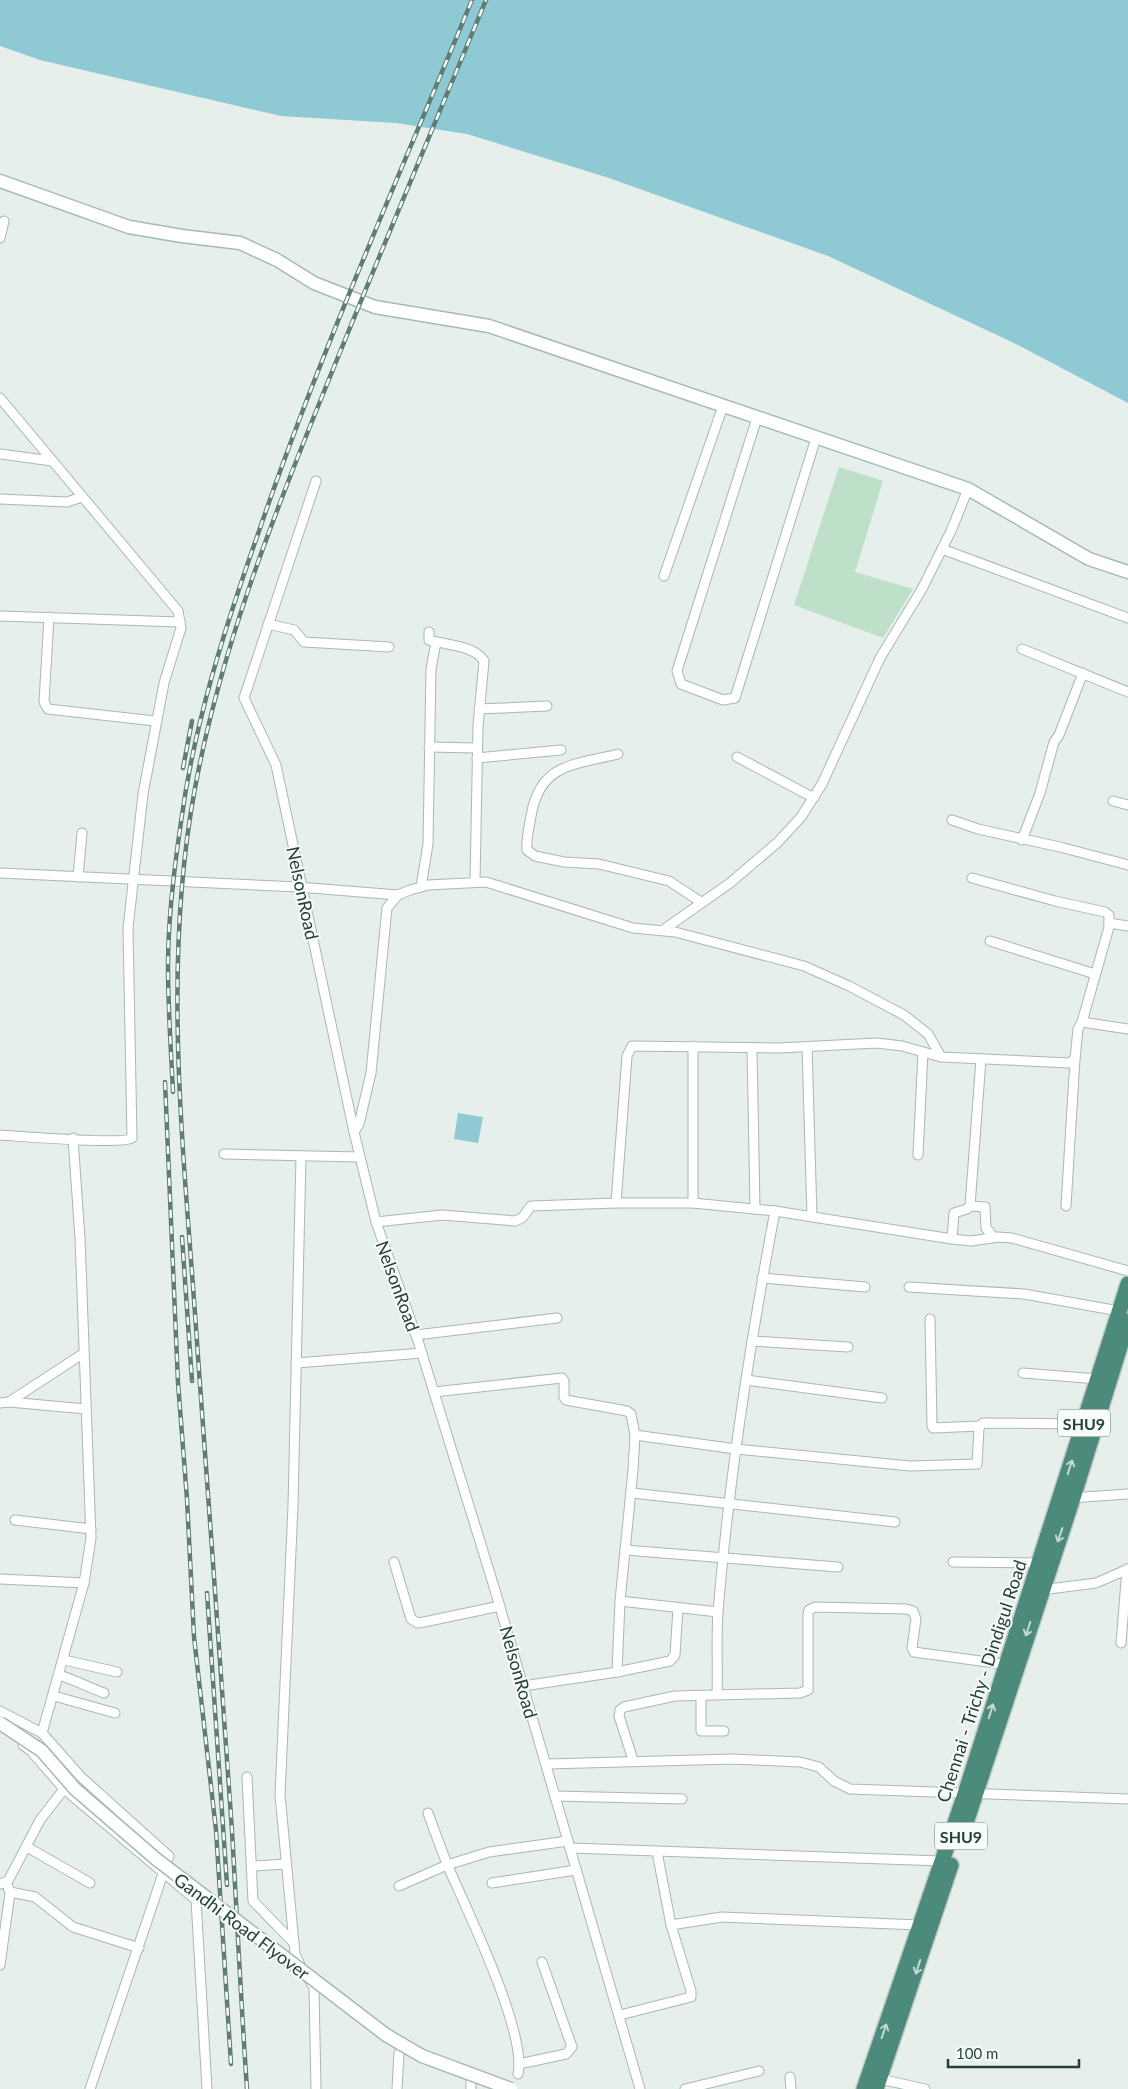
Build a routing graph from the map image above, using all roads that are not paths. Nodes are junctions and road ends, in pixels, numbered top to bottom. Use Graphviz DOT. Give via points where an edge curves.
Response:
graph roads {
  1 [pos="0,181"];
  2 [pos="5,222"];
  3 [pos="0,238"];
  4 [pos="0,398"];
  5 [pos="723,406"];
  6 [pos="757,418"];
  7 [pos="816,438"];
  8 [pos="0,454"];
  9 [pos="52,461"];
  10 [pos="316,481"];
  11 [pos="968,489"];
  12 [pos="82,497"];
  13 [pos="0,498"];
  14 [pos="942,549"];
  15 [pos="1128,572"];
  16 [pos="664,576"];
  17 [pos="0,616"];
  18 [pos="49,617"];
  19 [pos="1128,618"];
  20 [pos="180,622"];
  21 [pos="268,624"];
  22 [pos="429,632"];
  23 [pos="436,642"];
  24 [pos="389,647"];
  25 [pos="1022,649"];
  26 [pos="1083,673"];
  27 [pos="1128,692"];
  28 [pos="547,706"];
  29 [pos="479,709"];
  30 [pos="155,721"];
  31 [pos="428,747"];
  32 [pos="477,748"];
  33 [pos="560,750"];
  34 [pos="618,754"];
  35 [pos="737,757"];
  36 [pos="477,758"];
  37 [pos="814,798"];
  38 [pos="1113,801"];
  39 [pos="1128,805"];
  40 [pos="952,820"];
  41 [pos="82,833"];
  42 [pos="1022,840"];
  43 [pos="1128,865"];
  44 [pos="0,873"];
  45 [pos="78,877"];
  46 [pos="972,878"];
  47 [pos="133,880"];
  48 [pos="475,882"];
  49 [pos="302,887"];
  50 [pos="421,887"];
  51 [pos="398,896"];
  52 [pos="701,902"];
  53 [pos="1109,923"];
  54 [pos="1128,926"];
  55 [pos="664,930"];
  56 [pos="990,941"];
  57 [pos="1095,974"];
  58 [pos="1082,1022"];
  59 [pos="1128,1029"];
  60 [pos="694,1046"];
  61 [pos="808,1047"];
  62 [pos="752,1048"];
  63 [pos="923,1052"];
  64 [pos="941,1056"];
  65 [pos="981,1059"];
  66 [pos="1075,1059"];
  67 [pos="354,1132"];
  68 [pos="0,1134"];
  69 [pos="73,1138"];
  70 [pos="224,1154"];
  71 [pos="918,1155"];
  72 [pos="301,1156"];
  73 [pos="360,1156"];
  74 [pos="616,1203"];
  75 [pos="693,1203"];
  76 [pos="970,1206"];
  77 [pos="1066,1206"];
  78 [pos="755,1210"];
  79 [pos="775,1211"];
  80 [pos="812,1217"];
  81 [pos="376,1222"];
  82 [pos="992,1238"];
  83 [pos="952,1239"];
  84 [pos="1128,1271"];
  85 [pos="762,1278"];
  86 [pos="1128,1284"];
  87 [pos="865,1287"];
  88 [pos="909,1287"];
  89 [pos="1124,1316"];
  90 [pos="558,1318"];
  91 [pos="930,1319"];
  92 [pos="416,1335"];
  93 [pos="752,1341"];
  94 [pos="848,1347"];
  95 [pos="422,1352"];
  96 [pos="84,1353"];
  97 [pos="296,1363"];
  98 [pos="1023,1373"];
  99 [pos="1098,1378"];
  100 [pos="746,1380"];
  101 [pos="434,1392"];
  102 [pos="882,1398"];
  103 [pos="5,1403"];
  104 [pos="86,1409"];
  105 [pos="1084,1424"];
  106 [pos="980,1426"];
  107 [pos="635,1435"];
  108 [pos="736,1450"];
  109 [pos="632,1493"];
  110 [pos="1128,1494"];
  111 [pos="1066,1499"];
  112 [pos="729,1503"];
  113 [pos="15,1520"];
  114 [pos="895,1522"];
  115 [pos="91,1529"];
  116 [pos="625,1550"];
  117 [pos="724,1556"];
  118 [pos="394,1562"];
  119 [pos="953,1562"];
  120 [pos="838,1567"];
  121 [pos="1128,1569"];
  122 [pos="1041,1577"];
  123 [pos="0,1579"];
  124 [pos="84,1583"];
  125 [pos="620,1601"];
  126 [pos="500,1606"];
  127 [pos="678,1608"];
  128 [pos="718,1612"];
  129 [pos="1121,1643"];
  130 [pos="64,1660"];
  131 [pos="1010,1665"];
  132 [pos="117,1672"];
  133 [pos="617,1672"];
  134 [pos="59,1675"];
  135 [pos="523,1686"];
  136 [pos="104,1693"];
  137 [pos="716,1695"];
  138 [pos="54,1696"];
  139 [pos="701,1696"];
  140 [pos="0,1711"];
  141 [pos="115,1713"];
  142 [pos="0,1723"];
  143 [pos="0,1730"];
  144 [pos="724,1731"];
  145 [pos="42,1733"];
  146 [pos="633,1760"];
  147 [pos="546,1764"];
  148 [pos="246,1777"];
  149 [pos="64,1789"];
  150 [pos="970,1794"];
  151 [pos="555,1796"];
  152 [pos="1128,1799"];
  153 [pos="682,1800"];
  154 [pos="428,1813"];
  155 [pos="569,1845"];
  156 [pos="27,1848"];
  157 [pos="657,1852"];
  158 [pos="942,1861"];
  159 [pos="286,1864"];
  160 [pos="447,1865"];
  161 [pos="253,1866"];
  162 [pos="576,1870"];
  163 [pos="164,1874"];
  164 [pos="3,1883"];
  165 [pos="90,1883"];
  166 [pos="492,1883"];
  167 [pos="399,1886"];
  168 [pos="10,1892"];
  169 [pos="671,1925"];
  170 [pos="920,1925"];
  171 [pos="294,1943"];
  172 [pos="138,1948"];
  173 [pos="542,1962"];
  174 [pos="0,1965"];
  175 [pos="620,2016"];
  176 [pos="399,2053"];
  177 [pos="519,2064"];
  178 [pos="759,2071"];
  179 [pos="518,2074"];
  180 [pos="790,2077"];
  181 [pos="872,2083"];
  182 [pos="90,2089"];
  183 [pos="207,2089"];
  184 [pos="316,2089"];
  185 [pos="398,2089"];
  186 [pos="511,2089"];
  187 [pos="640,2089"];
  188 [pos="685,2089"];
  189 [pos="791,2089"];
  190 [pos="925,2089"];
  1 -- 5 [label="main road" via="129,227 240,243 277,260 314,283 375,307 489,326"];
  2 -- 3 [label="street"];
  4 -- 9 [label="street"];
  5 -- 6 [label="main road"];
  5 -- 16 [label="street"];
  6 -- 7 [label="main road"];
  6 -- 7 [label="street" via="677,671 681,684 723,700 735,698"];
  7 -- 11 [label="main road"];
  8 -- 9 [label="street"];
  9 -- 12 [label="street"];
  10 -- 21 [label="street, NelsonRoad"];
  11 -- 14 [label="street"];
  11 -- 15 [label="main road" via="1089,559"];
  12 -- 13 [label="street" via="67,502"];
  12 -- 20 [label="street" via="178,611"];
  14 -- 19 [label="street"];
  14 -- 37 [label="street" via="880,658"];
  17 -- 18 [label="street"];
  18 -- 20 [label="street"];
  18 -- 30 [label="street" via="44,702 48,709"];
  20 -- 30 [label="street"];
  21 -- 24 [label="street" via="294,630 305,642"];
  21 -- 49 [label="street, NelsonRoad" via="244,697 276,765"];
  22 -- 23 [label="street" via="429,640"];
  23 -- 29 [label="street" via="469,650 484,661"];
  23 -- 31 [label="street" via="431,668"];
  25 -- 26 [label="street"];
  26 -- 27 [label="street"];
  26 -- 42 [label="street" via="1054,742 1040,793"];
  28 -- 29 [label="street"];
  29 -- 32 [label="street"];
  30 -- 47 [label="street"];
  31 -- 32 [label="street"];
  31 -- 50 [label="street" via="428,844"];
  32 -- 36 [label="street"];
  33 -- 36 [label="street"];
  34 -- 52 [label="street" via="561,769 540,786 534,801 527,850 535,856 599,864 668,881"];
  35 -- 37 [label="street"];
  36 -- 48 [label="street"];
  37 -- 52 [label="street" via="778,842 730,883"];
  38 -- 39 [label="street"];
  40 -- 42 [label="street"];
  41 -- 45 [label="street"];
  42 -- 43 [label="street"];
  44 -- 45 [label="street"];
  45 -- 47 [label="street"];
  46 -- 53 [label="street" via="1105,912 1110,917"];
  47 -- 49 [label="street"];
  47 -- 69 [label="street" via="128,928 132,1138 118,1142"];
  48 -- 50 [label="street"];
  48 -- 55 [label="street" via="498,885 633,928"];
  49 -- 51 [label="street"];
  49 -- 67 [label="street, NelsonRoad"];
  50 -- 51 [label="street"];
  51 -- 67 [label="street" via="387,908 371,1073 359,1124"];
  52 -- 55 [label="street"];
  53 -- 54 [label="street"];
  53 -- 57 [label="street"];
  55 -- 64 [label="street" via="817,970 904,1015 928,1034"];
  56 -- 57 [label="street"];
  57 -- 58 [label="street"];
  58 -- 59 [label="street"];
  58 -- 66 [label="street" via="1078,1029"];
  60 -- 62 [label="street"];
  60 -- 74 [label="street" via="634,1045 629,1049"];
  60 -- 75 [label="street"];
  61 -- 62 [label="street"];
  61 -- 63 [label="street" via="877,1043"];
  61 -- 80 [label="street"];
  62 -- 78 [label="street"];
  63 -- 64 [label="street"];
  63 -- 71 [label="street"];
  64 -- 65 [label="street"];
  65 -- 66 [label="street" via="1069,1063"];
  65 -- 76 [label="street"];
  66 -- 77 [label="street"];
  67 -- 73 [label="street, NelsonRoad"];
  68 -- 69 [label="street"];
  69 -- 96 [label="street"];
  70 -- 72 [label="street"];
  72 -- 73 [label="street"];
  72 -- 97 [label="street"];
  73 -- 81 [label="street, NelsonRoad"];
  74 -- 75 [label="street"];
  74 -- 81 [label="street" via="531,1206 522,1218 515,1221 442,1215"];
  75 -- 78 [label="street"];
  76 -- 82 [label="street" via="986,1207 986,1228"];
  76 -- 83 [label="street" via="954,1213"];
  78 -- 79 [label="street"];
  79 -- 80 [label="street"];
  79 -- 85 [label="street"];
  80 -- 83 [label="street"];
  81 -- 92 [label="street, NelsonRoad"];
  82 -- 83 [label="street"];
  82 -- 84 [label="street" via="1012,1238"];
  85 -- 87 [label="street"];
  85 -- 93 [label="street"];
  86 -- 89 [label="highway, Chennai - Trichy - Dindigul Road / SHU9"];
  88 -- 89 [label="street" via="1024,1294"];
  89 -- 99 [label="highway, Chennai - Trichy - Dindigul Road / SHU9"];
  89 -- 111 [label="highway, Chennai - Trichy - Dindigul Road / SHU9"];
  90 -- 92 [label="street"];
  91 -- 106 [label="street" via="932,1426"];
  92 -- 95 [label="street, NelsonRoad"];
  93 -- 94 [label="street"];
  93 -- 100 [label="street"];
  95 -- 97 [label="street"];
  95 -- 101 [label="street, NelsonRoad"];
  96 -- 103 [label="street"];
  96 -- 104 [label="street"];
  97 -- 159 [label="street" via="280,1795"];
  98 -- 99 [label="street"];
  99 -- 105 [label="highway, Chennai - Trichy - Dindigul Road / SHU9"];
  100 -- 102 [label="street"];
  100 -- 108 [label="street"];
  101 -- 107 [label="street" via="562,1378 566,1400 627,1411 631,1414"];
  101 -- 126 [label="street, NelsonRoad"];
  103 -- 104 [label="street"];
  104 -- 115 [label="street"];
  105 -- 106 [label="street" via="986,1423"];
  111 -- 105 [label="highway, Chennai - Trichy - Dindigul Road / SHU9, one-way"];
  106 -- 108 [label="street" via="976,1464 910,1466"];
  107 -- 108 [label="street"];
  107 -- 109 [label="street"];
  108 -- 112 [label="street"];
  109 -- 112 [label="street"];
  109 -- 116 [label="street"];
  110 -- 111 [label="street"];
  111 -- 122 [label="highway, Chennai - Trichy - Dindigul Road / SHU9"];
  112 -- 114 [label="street"];
  112 -- 117 [label="street"];
  113 -- 115 [label="street"];
  115 -- 124 [label="street"];
  116 -- 117 [label="street"];
  116 -- 125 [label="street"];
  117 -- 120 [label="street"];
  117 -- 128 [label="street"];
  118 -- 126 [label="street" via="412,1618 418,1623"];
  119 -- 122 [label="street"];
  121 -- 122 [label="street" via="1096,1583"];
  121 -- 129 [label="street"];
  122 -- 131 [label="highway, Chennai - Trichy - Dindigul Road"];
  123 -- 124 [label="street"];
  124 -- 130 [label="street"];
  125 -- 127 [label="street"];
  125 -- 133 [label="street"];
  126 -- 135 [label="street, NelsonRoad"];
  127 -- 128 [label="street"];
  127 -- 133 [label="street" via="675,1655 672,1659"];
  128 -- 137 [label="street"];
  130 -- 132 [label="street"];
  130 -- 134 [label="street"];
  131 -- 137 [label="street" via="914,1652 916,1619 913,1611 814,1607 808,1614 808,1690 800,1693"];
  131 -- 150 [label="highway, Chennai - Trichy - Dindigul Road"];
  133 -- 135 [label="street"];
  134 -- 136 [label="street"];
  134 -- 138 [label="street"];
  135 -- 147 [label="street, NelsonRoad"];
  137 -- 139 [label="street"];
  138 -- 141 [label="street"];
  138 -- 145 [label="street"];
  139 -- 144 [label="street" via="701,1731"];
  139 -- 146 [label="street" via="649,1700 620,1710"];
  140 -- 145 [label="street"];
  142 -- 186 [label="main road, Gandhi Road Flyover, bridge" via="42,1751 75,1789 156,1859 399,2044 422,2056"];
  143 -- 149 [label="street" via="31,1751"];
  145 -- 163 [label="street" via="81,1777 167,1854 169,1860"];
  146 -- 147 [label="street"];
  146 -- 150 [label="street" via="733,1758 800,1762 819,1767 834,1782 850,1788"];
  147 -- 151 [label="street, NelsonRoad"];
  148 -- 161 [label="street"];
  149 -- 156 [label="street" via="40,1820"];
  149 -- 163 [label="street"];
  150 -- 152 [label="street"];
  150 -- 158 [label="highway, Chennai - Trichy - Dindigul Road"];
  150 -- 181 [label="highway, Chennai - Trichy - Dindigul Road / SHU9, one-way"];
  151 -- 153 [label="street"];
  151 -- 155 [label="street, NelsonRoad"];
  154 -- 160 [label="street"];
  155 -- 157 [label="street"];
  155 -- 160 [label="street" via="489,1852"];
  155 -- 162 [label="street, NelsonRoad"];
  156 -- 164 [label="street"];
  156 -- 165 [label="street"];
  157 -- 158 [label="street"];
  157 -- 169 [label="street"];
  158 -- 170 [label="highway, Chennai - Trichy - Dindigul Road"];
  159 -- 161 [label="street"];
  159 -- 171 [label="street"];
  160 -- 167 [label="street"];
  160 -- 177 [label="street" via="495,1976 513,2031"];
  161 -- 171 [label="street" via="254,1904"];
  162 -- 166 [label="street"];
  162 -- 175 [label="street, NelsonRoad"];
  163 -- 172 [label="street"];
  163 -- 183 [label="street" via="194,1897 197,1903"];
  164 -- 168 [label="street"];
  168 -- 172 [label="street" via="35,1897 73,1927"];
  168 -- 174 [label="street"];
  169 -- 170 [label="street" via="722,1916"];
  169 -- 175 [label="street" via="691,1997"];
  181 -- 170 [label="highway, Chennai - Trichy - Dindigul Road, one-way"];
  171 -- 184 [label="street" via="297,1959 314,1988"];
  172 -- 182 [label="street"];
  173 -- 177 [label="street" via="572,2047 566,2054"];
  175 -- 187 [label="street, NelsonRoad"];
  176 -- 185 [label="street"];
  177 -- 179 [label="street"];
  178 -- 188 [label="street"];
  180 -- 189 [label="street"];
  181 -- 190 [label="street"];
}
